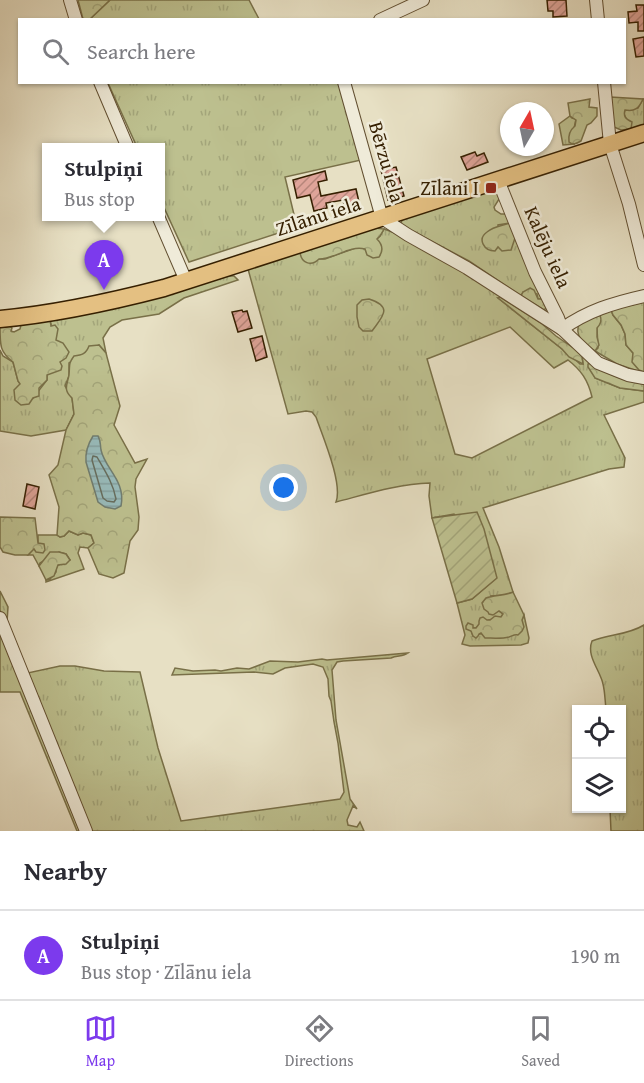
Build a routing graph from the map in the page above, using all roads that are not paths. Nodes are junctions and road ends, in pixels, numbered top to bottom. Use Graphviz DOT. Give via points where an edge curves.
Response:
graph roads {
  1 [pos="70,0"];
  2 [pos="423,0"];
  3 [pos="596,0"];
  4 [pos="75,18"];
  5 [pos="384,18"];
  6 [pos="598,18"];
  7 [pos="101,84"];
  8 [pos="345,84"];
  9 [pos="604,84"];
  10 [pos="644,134"];
  11 [pos="126,143"];
  12 [pos="610,144"];
  13 [pos="498,180"];
  14 [pos="382,218"];
  15 [pos="160,221"];
  16 [pos="644,265"];
  17 [pos="186,281"];
  18 [pos="644,296"];
  19 [pos="0,319"];
  20 [pos="562,329"];
  21 [pos="644,378"];
  22 [pos="0,618"];
  23 [pos="86,831"];
  1 -- 4 [label="street"];
  2 -- 5 [label="street"];
  3 -- 6 [label="street"];
  7 -- 11 [label="street"];
  8 -- 14 [label="street, Bērzu iela"];
  9 -- 12 [label="street"];
  10 -- 12 [label="highway, Zīlānu iela"];
  12 -- 13 [label="highway, Zīlānu iela"];
  12 -- 16 [label="street"];
  13 -- 14 [label="highway, Zīlānu iela"];
  13 -- 20 [label="street, Kalēju iela"];
  14 -- 17 [label="highway, Zīlānu iela"];
  14 -- 20 [label="street"];
  15 -- 17 [label="street"];
  17 -- 19 [label="highway, Zīlānu iela" via="119,300"];
  18 -- 20 [label="street" via="591,312"];
  20 -- 21 [label="street" via="598,363"];
  22 -- 23 [label="street"];
}
